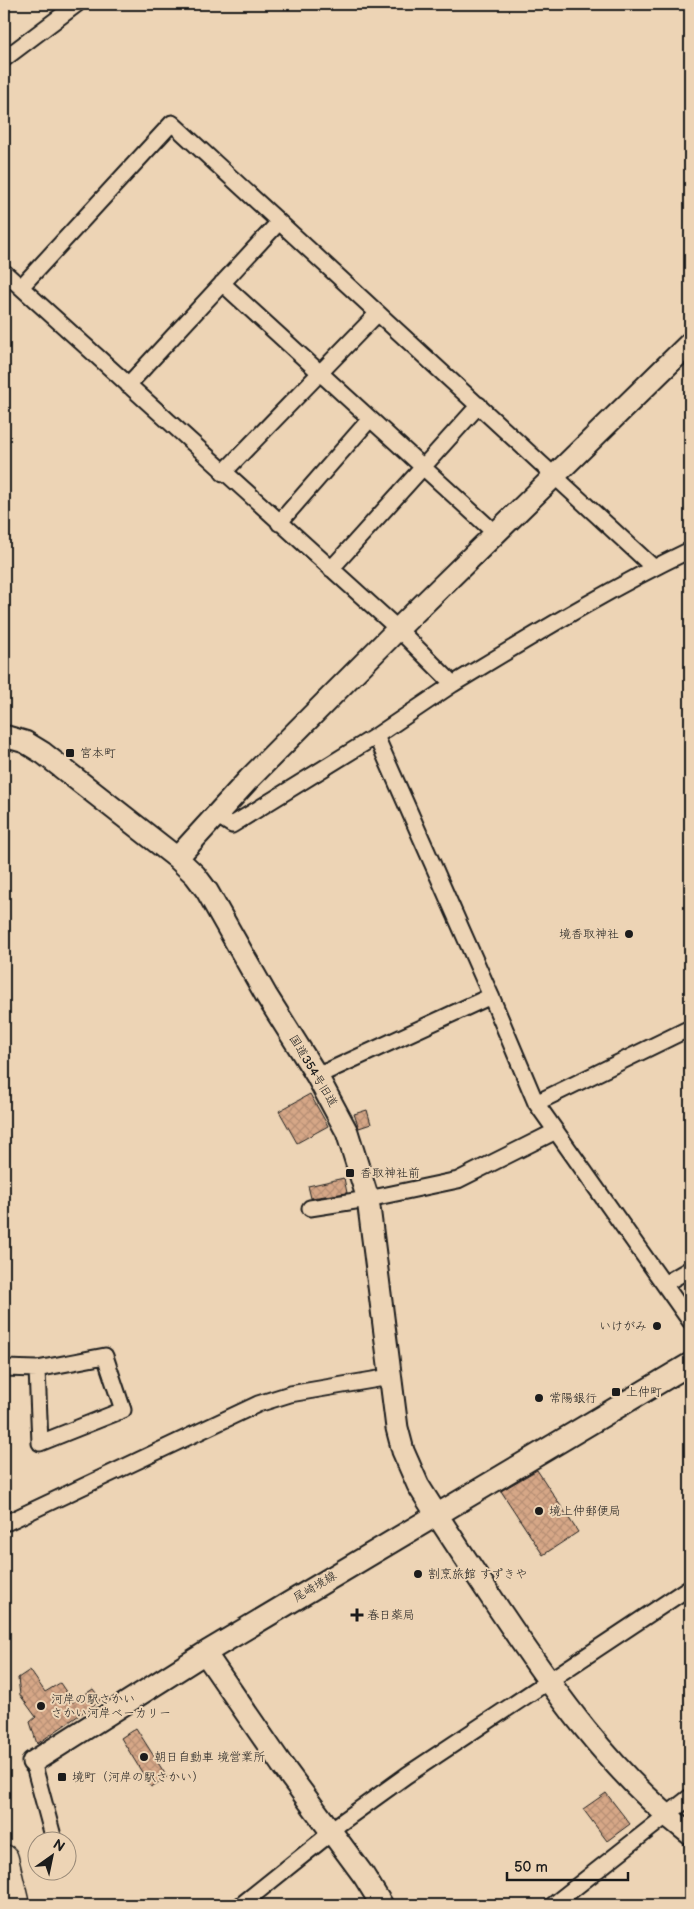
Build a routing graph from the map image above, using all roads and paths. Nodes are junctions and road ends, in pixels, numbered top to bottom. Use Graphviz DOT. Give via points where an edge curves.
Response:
graph roads {
  1 [pos="77,4"];
  2 [pos="4,59"];
  3 [pos="279,222"];
  4 [pos="4,272"];
  5 [pos="222,283"];
  6 [pos="20,287"];
  7 [pos="378,313"];
  8 [pos="690,343"];
  9 [pos="320,373"];
  10 [pos="128,385"];
  11 [pos="479,405"];
  12 [pos="370,419"];
  13 [pos="423,467"];
  14 [pos="223,473"];
  15 [pos="554,475"];
  16 [pos="279,523"];
  17 [pos="496,533"];
  18 [pos="690,550"];
  19 [pos="653,567"];
  20 [pos="331,569"];
  21 [pos="398,630"];
  22 [pos="453,684"];
  23 [pos="4,736"];
  24 [pos="376,736"];
  25 [pos="216,815"];
  26 [pos="177,858"];
  27 [pos="491,996"];
  28 [pos="690,1028"];
  29 [pos="317,1076"];
  30 [pos="536,1103"];
  31 [pos="556,1132"];
  32 [pos="368,1199"];
  33 [pos="310,1208"];
  34 [pos="690,1269"];
  35 [pos="664,1284"];
  36 [pos="690,1321"];
  37 [pos="690,1364"];
  38 [pos="4,1368"];
  39 [pos="36,1369"];
  40 [pos="390,1377"];
  41 [pos="437,1515"];
  42 [pos="8,1522"];
  43 [pos="690,1587"];
  44 [pos="206,1653"];
  45 [pos="548,1682"];
  46 [pos="33,1762"];
  47 [pos="690,1797"];
  48 [pos="666,1815"];
  49 [pos="52,1832"];
  50 [pos="331,1832"];
  51 [pos="690,1834"];
  52 [pos="4,1859"];
  53 [pos="15,1905"];
  54 [pos="241,1905"];
  55 [pos="382,1905"];
  56 [pos="553,1905"];
  1 -- 2 [label="street"];
  3 -- 5 [label="street"];
  3 -- 6 [label="street" via="172,123"];
  3 -- 7 [label="street"];
  4 -- 6 [label="street"];
  5 -- 9 [label="street"];
  5 -- 10 [label="street"];
  6 -- 10 [label="street"];
  7 -- 9 [label="street"];
  7 -- 11 [label="street"];
  8 -- 15 [label="street"];
  9 -- 12 [label="street"];
  9 -- 14 [label="street"];
  10 -- 14 [label="street"];
  11 -- 13 [label="street"];
  11 -- 15 [label="street"];
  12 -- 13 [label="street"];
  12 -- 16 [label="street"];
  13 -- 17 [label="street"];
  13 -- 20 [label="street"];
  14 -- 16 [label="street"];
  15 -- 17 [label="street"];
  15 -- 19 [label="street"];
  16 -- 20 [label="street"];
  17 -- 21 [label="street"];
  18 -- 19 [label="street"];
  19 -- 22 [label="street"];
  20 -- 21 [label="street"];
  21 -- 22 [label="street"];
  21 -- 25 [label="street"];
  22 -- 24 [label="street"];
  23 -- 26 [label="street, 国道354号旧道" via="34,746"];
  24 -- 25 [label="street" via="232,825"];
  24 -- 27 [label="street"];
  25 -- 26 [label="street"];
  26 -- 29 [label="street, 国道354号旧道" via="207,891"];
  27 -- 29 [label="street"];
  27 -- 30 [label="street"];
  28 -- 30 [label="street"];
  29 -- 32 [label="street, 国道354号旧道" via="348,1132"];
  30 -- 31 [label="street"];
  31 -- 32 [label="street" via="458,1180"];
  31 -- 35 [label="street"];
  32 -- 33 [label="street"];
  32 -- 40 [label="street, 国道354号旧道"];
  34 -- 35 [label="street"];
  35 -- 36 [label="street"];
  37 -- 41 [label="street, 尾崎境線"];
  38 -- 39 [label="street"];
  39 -- 39 [label="street" via="105,1356 123,1410 40,1443"];
  40 -- 41 [label="street, 国道354号旧道" via="403,1451 418,1485"];
  40 -- 42 [label="street" via="290,1394 258,1404"];
  41 -- 44 [label="street, 尾崎境線"];
  41 -- 45 [label="street, 国道354号旧道"];
  43 -- 45 [label="street"];
  44 -- 46 [label="street, 尾崎境線"];
  44 -- 50 [label="street"];
  45 -- 48 [label="street, 国道354号旧道" via="618,1767"];
  45 -- 50 [label="street" via="407,1775"];
  46 -- 49 [label="street"];
  47 -- 48 [label="street"];
  48 -- 51 [label="street, 国道354号旧道"];
  48 -- 56 [label="street"];
  50 -- 54 [label="street"];
  50 -- 55 [label="street"];
  52 -- 53 [label="highway"];
}
